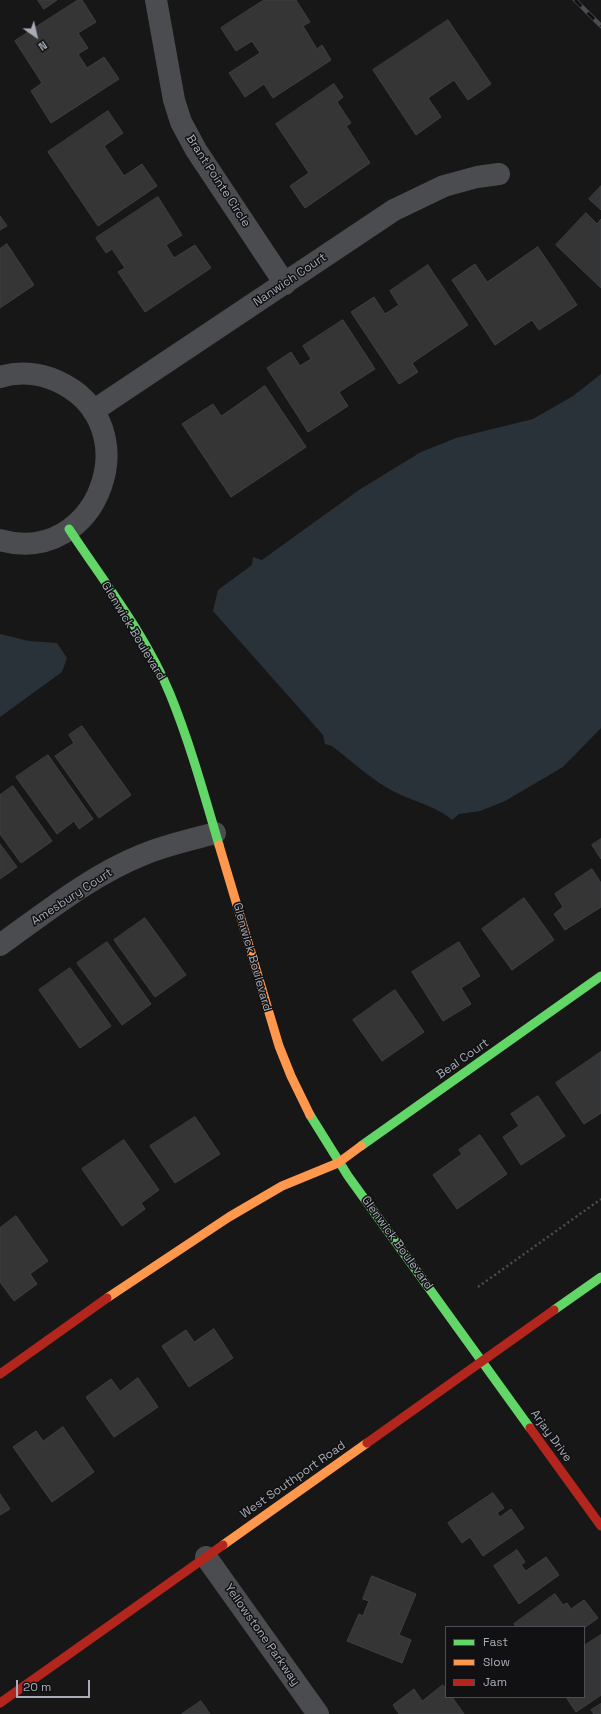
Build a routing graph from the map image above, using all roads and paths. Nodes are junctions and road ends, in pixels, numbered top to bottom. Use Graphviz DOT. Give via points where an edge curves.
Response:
graph roads {
  1 [pos="156,0"];
  2 [pos="499,174"];
  3 [pos="285,284"];
  4 [pos="0,376"];
  5 [pos="93,411"];
  6 [pos="69,529"];
  7 [pos="0,540"];
  8 [pos="215,833"];
  9 [pos="0,945"];
  10 [pos="601,976"];
  11 [pos="338,1162"];
  12 [pos="601,1199"];
  13 [pos="601,1277"];
  14 [pos="478,1286"];
  15 [pos="482,1361"];
  16 [pos="0,1374"];
  17 [pos="601,1526"];
  18 [pos="206,1557"];
  19 [pos="0,1703"];
  20 [pos="318,1714"];
  1 -- 3 [label="street, Brant Pointe Circle" via="174,100 181,122 196,150"];
  2 -- 3 [label="street, Nanwich Court" via="444,186 414,199"];
  3 -- 5 [label="street, Nanwich Court"];
  4 -- 5 [label="street" via="34,374 54,380 80,396"];
  5 -- 6 [label="street" via="106,442 105,475 92,506"];
  6 -- 7 [label="street" via="52,538 34,542"];
  6 -- 8 [label="street, Glenwick Boulevard" via="133,625 170,694 191,751"];
  8 -- 9 [label="street, Amesbury Court" via="170,844 141,855 93,880"];
  8 -- 11 [label="street, Glenwick Boulevard" via="279,1046 305,1106"];
  10 -- 11 [label="street, Beal Court"];
  11 -- 15 [label="street, Glenwick Boulevard"];
  11 -- 16 [label="street, Beal Court" via="282,1186 229,1217 132,1280"];
  12 -- 14 [label="path"];
  13 -- 15 [label="street, West Southport Road"];
  15 -- 17 [label="street, Arjay Drive"];
  15 -- 18 [label="street, West Southport Road"];
  18 -- 19 [label="street, West Southport Road"];
  18 -- 20 [label="street, Yellowstone Parkway"];
}
